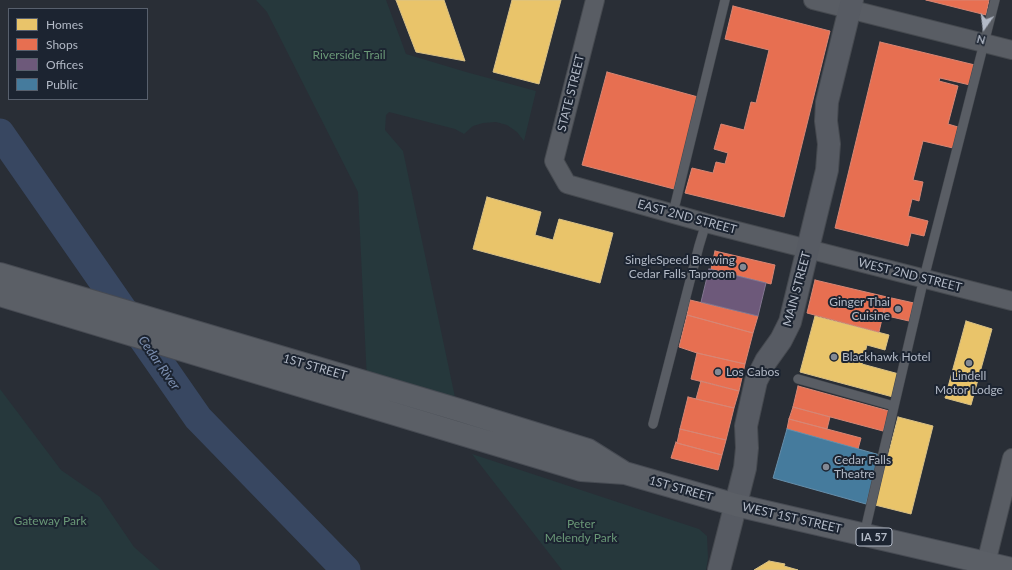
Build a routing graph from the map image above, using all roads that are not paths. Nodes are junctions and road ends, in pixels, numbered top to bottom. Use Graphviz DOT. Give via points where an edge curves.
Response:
graph roads {
  1 [pos="595,0"];
  2 [pos="725,0"];
  3 [pos="813,0"];
  4 [pos="995,0"];
  5 [pos="851,5"];
  6 [pos="984,43"];
  7 [pos="1012,50"];
  8 [pos="567,184"];
  9 [pos="673,214"];
  10 [pos="706,223"];
  11 [pos="808,249"];
  12 [pos="0,274"];
  13 [pos="924,278"];
  14 [pos="0,294"];
  15 [pos="1012,301"];
  16 [pos="798,380"];
  17 [pos="894,406"];
  18 [pos="653,424"];
  19 [pos="1012,458"];
  20 [pos="625,473"];
  21 [pos="736,505"];
  22 [pos="864,535"];
  23 [pos="980,565"];
  24 [pos="1012,569"];
  25 [pos="719,570"];
  1 -- 8 [label="street, STATE STREET" via="554,161"];
  2 -- 9 [label="lane"];
  3 -- 5 [label="street"];
  4 -- 6 [label="lane"];
  5 -- 6 [label="street"];
  5 -- 11 [label="main road, MAIN STREET" via="828,102 827,170"];
  6 -- 7 [label="street"];
  6 -- 13 [label="lane"];
  8 -- 9 [label="street, EAST 2ND STREET"];
  9 -- 10 [label="street, EAST 2ND STREET"];
  10 -- 11 [label="street, EAST 2ND STREET"];
  10 -- 18 [label="lane"];
  11 -- 13 [label="street, WEST 2ND STREET"];
  11 -- 21 [label="main road, MAIN STREET" via="790,322 756,381 746,426 745,468"];
  12 -- 20 [label="main road, 1ST STREET" via="588,450"];
  13 -- 15 [label="street, WEST 2ND STREET"];
  13 -- 17 [label="lane"];
  14 -- 20 [label="main road, 1ST STREET" via="582,470"];
  16 -- 17 [label="lane"];
  17 -- 22 [label="lane"];
  19 -- 23 [label="street"];
  20 -- 21 [label="main road, 1ST STREET"];
  21 -- 22 [label="main road, WEST 1ST STREET / IA 57"];
  21 -- 25 [label="main road, MAIN STREET"];
  22 -- 23 [label="main road, WEST 1ST STREET / IA 57"];
  23 -- 24 [label="main road, WEST 1ST STREET / IA 57"];
}
